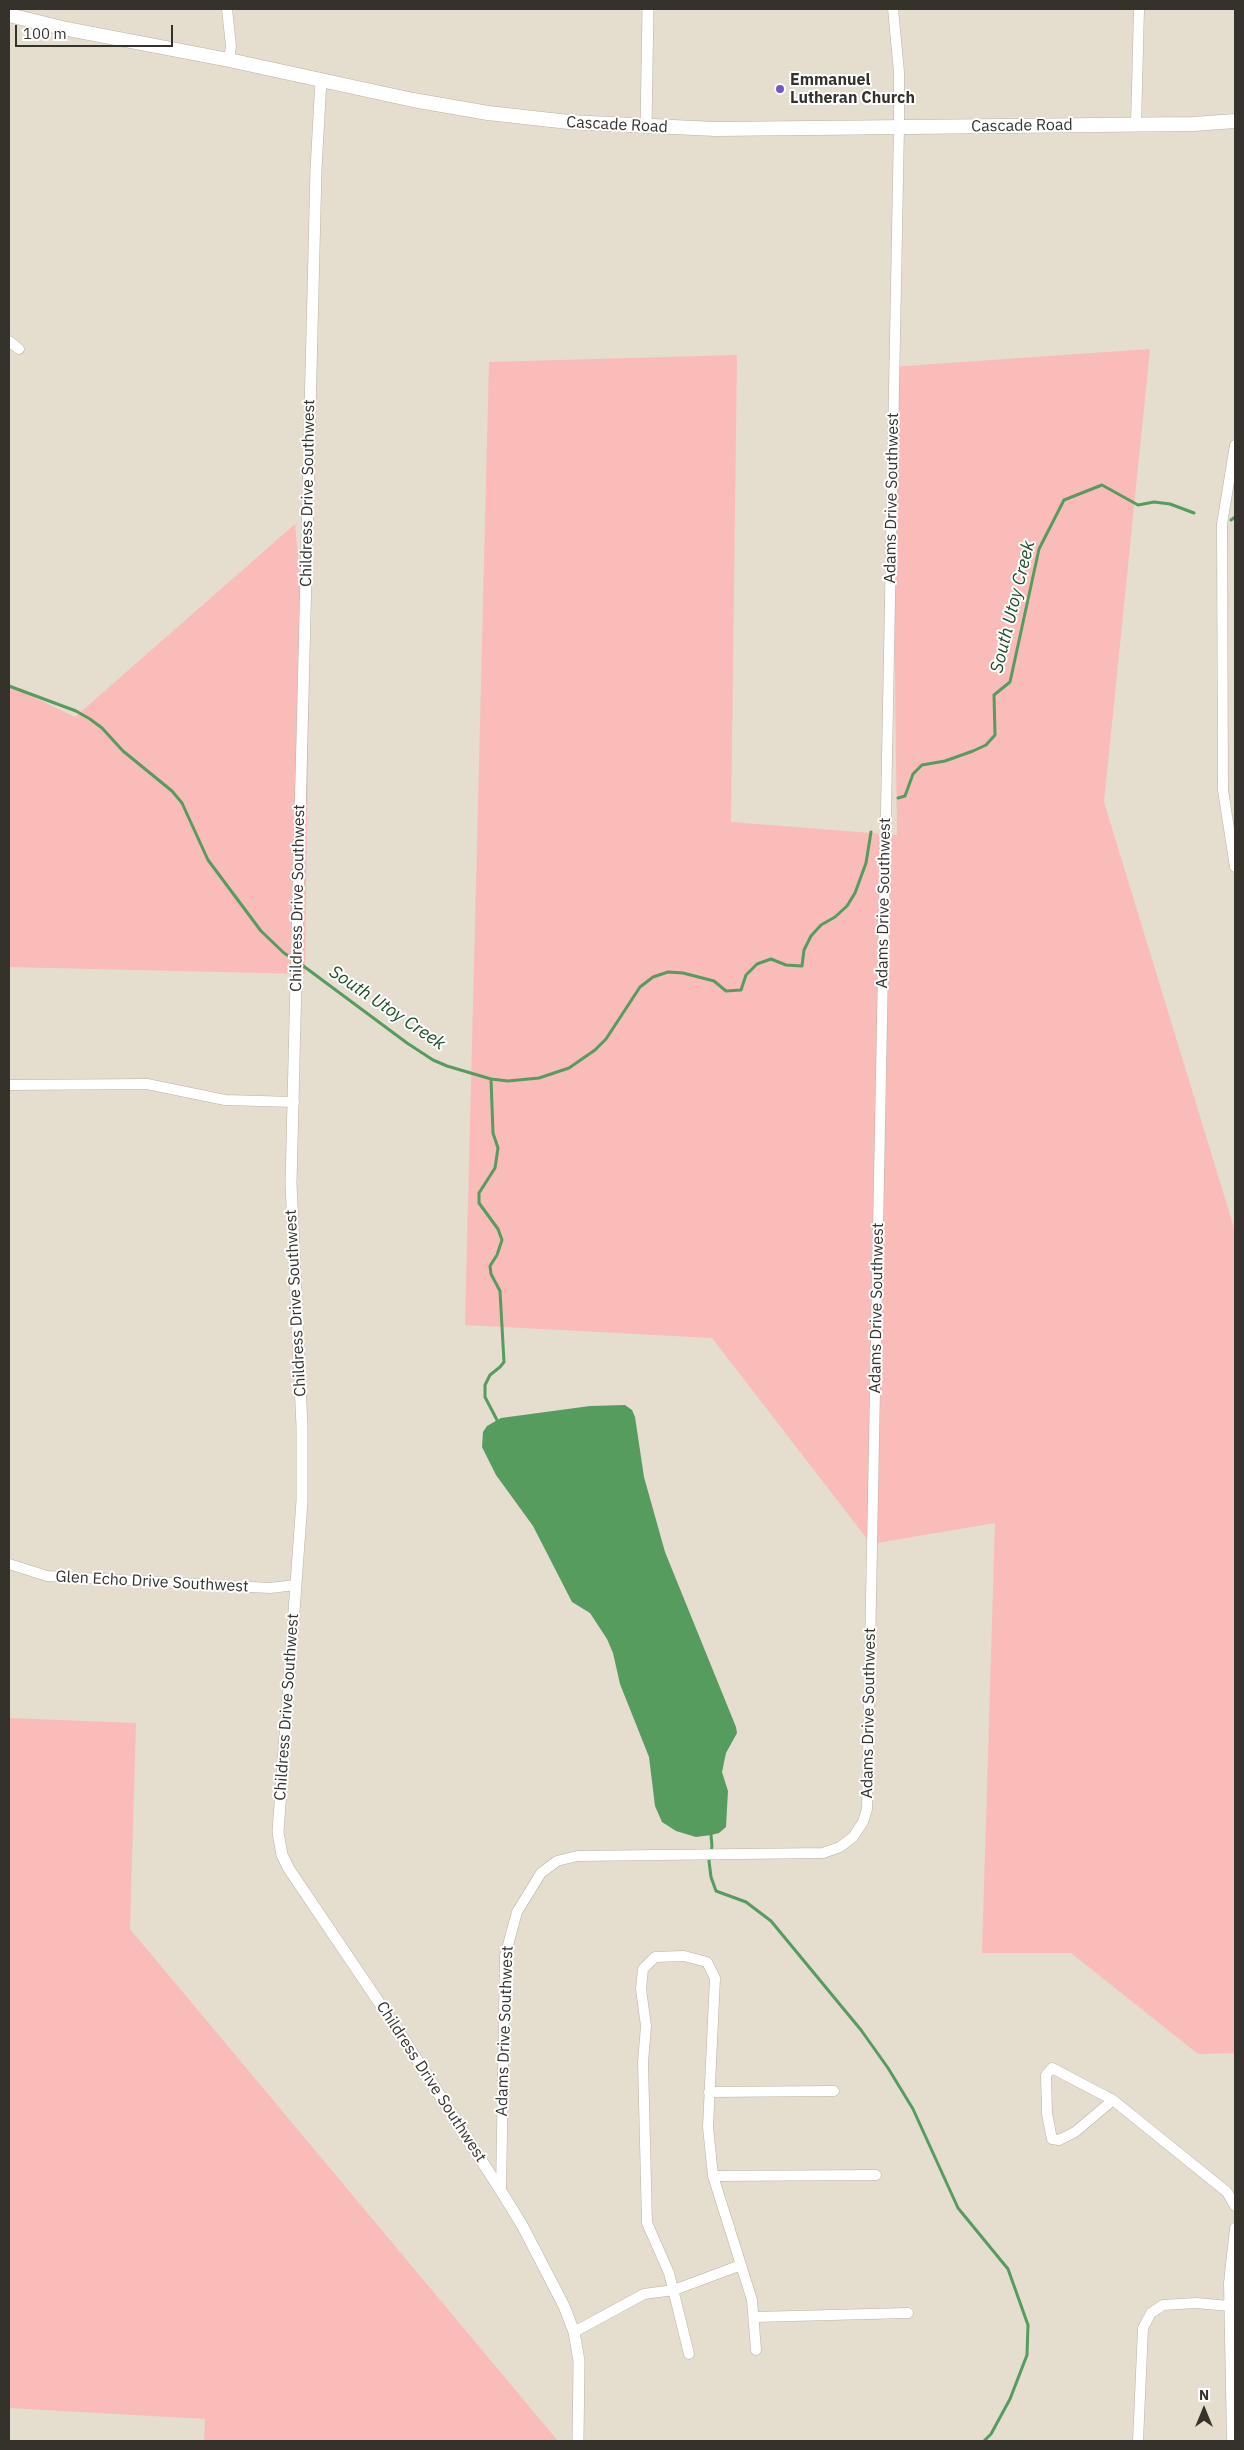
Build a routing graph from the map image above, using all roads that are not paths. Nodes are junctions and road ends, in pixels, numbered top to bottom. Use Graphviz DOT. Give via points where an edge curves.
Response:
graph roads {
  1 [pos="227,9"];
  2 [pos="648,9"];
  3 [pos="893,9"];
  4 [pos="1139,9"];
  5 [pos="9,16"];
  6 [pos="229,60"];
  7 [pos="321,80"];
  8 [pos="1235,121"];
  9 [pos="1136,125"];
  10 [pos="899,127"];
  11 [pos="646,128"];
  12 [pos="9,341"];
  13 [pos="19,349"];
  14 [pos="1235,444"];
  15 [pos="1235,866"];
  16 [pos="9,1084"];
  17 [pos="294,1102"];
  18 [pos="9,1564"];
  19 [pos="296,1585"];
  20 [pos="834,2091"];
  21 [pos="709,2092"];
  22 [pos="1112,2100"];
  23 [pos="876,2174"];
  24 [pos="713,2176"];
  25 [pos="501,2191"];
  26 [pos="1235,2206"];
  27 [pos="1235,2228"];
  28 [pos="741,2265"];
  29 [pos="674,2290"];
  30 [pos="1229,2306"];
  31 [pos="908,2314"];
  32 [pos="755,2317"];
  33 [pos="574,2332"];
  34 [pos="756,2350"];
  35 [pos="689,2354"];
  36 [pos="578,2441"];
  37 [pos="1138,2441"];
  38 [pos="1232,2441"];
  1 -- 6 [label="street" via="231,46"];
  2 -- 11 [label="street"];
  3 -- 10 [label="street, Adams Drive Southwest" via="899,72"];
  4 -- 9 [label="street"];
  5 -- 6 [label="main road, Cascade Road"];
  6 -- 7 [label="main road, Cascade Road"];
  7 -- 11 [label="main road, Cascade Road" via="488,113"];
  7 -- 17 [label="street, Childress Drive Southwest" via="316,169"];
  8 -- 9 [label="main road, Cascade Road"];
  9 -- 10 [label="main road, Cascade Road"];
  10 -- 11 [label="main road, Cascade Road"];
  10 -- 25 [label="street, Adams Drive Southwest" via="867,1809 853,1837 840,1847 823,1853 577,1856 557,1861 541,1873 517,1912 505,1956"];
  12 -- 13 [label="street"];
  14 -- 15 [label="street" via="1222,524 1223,790"];
  16 -- 17 [label="street" via="147,1084 225,1100"];
  17 -- 19 [label="street, Childress Drive Southwest" via="291,1206 302,1427 302,1501"];
  18 -- 19 [label="street, Glen Echo Drive Southwest" via="47,1576 270,1588"];
  19 -- 25 [label="street, Childress Drive Southwest" via="281,1766 278,1832 282,1855"];
  20 -- 21 [label="street"];
  21 -- 24 [label="street" via="708,2127"];
  21 -- 29 [label="street" via="715,1978 707,1962 684,1956 655,1957 643,1969 642,1989 646,2026 643,2062 647,2224"];
  22 -- 22 [label="street" via="1052,2068 1046,2075 1046,2114 1052,2139 1059,2140 1075,2132"];
  22 -- 26 [label="street" via="1227,2192"];
  23 -- 24 [label="street"];
  24 -- 28 [label="street"];
  25 -- 33 [label="street, Childress Drive Southwest" via="564,2306"];
  27 -- 30 [label="street" via="1228,2284"];
  28 -- 29 [label="street"];
  28 -- 32 [label="street"];
  29 -- 33 [label="street" via="644,2294"];
  29 -- 35 [label="street"];
  30 -- 37 [label="street" via="1163,2305 1151,2313 1143,2328"];
  30 -- 38 [label="street"];
  31 -- 32 [label="street"];
  32 -- 34 [label="street"];
  33 -- 36 [label="street, Childress Drive Southwest" via="579,2361"];
}
